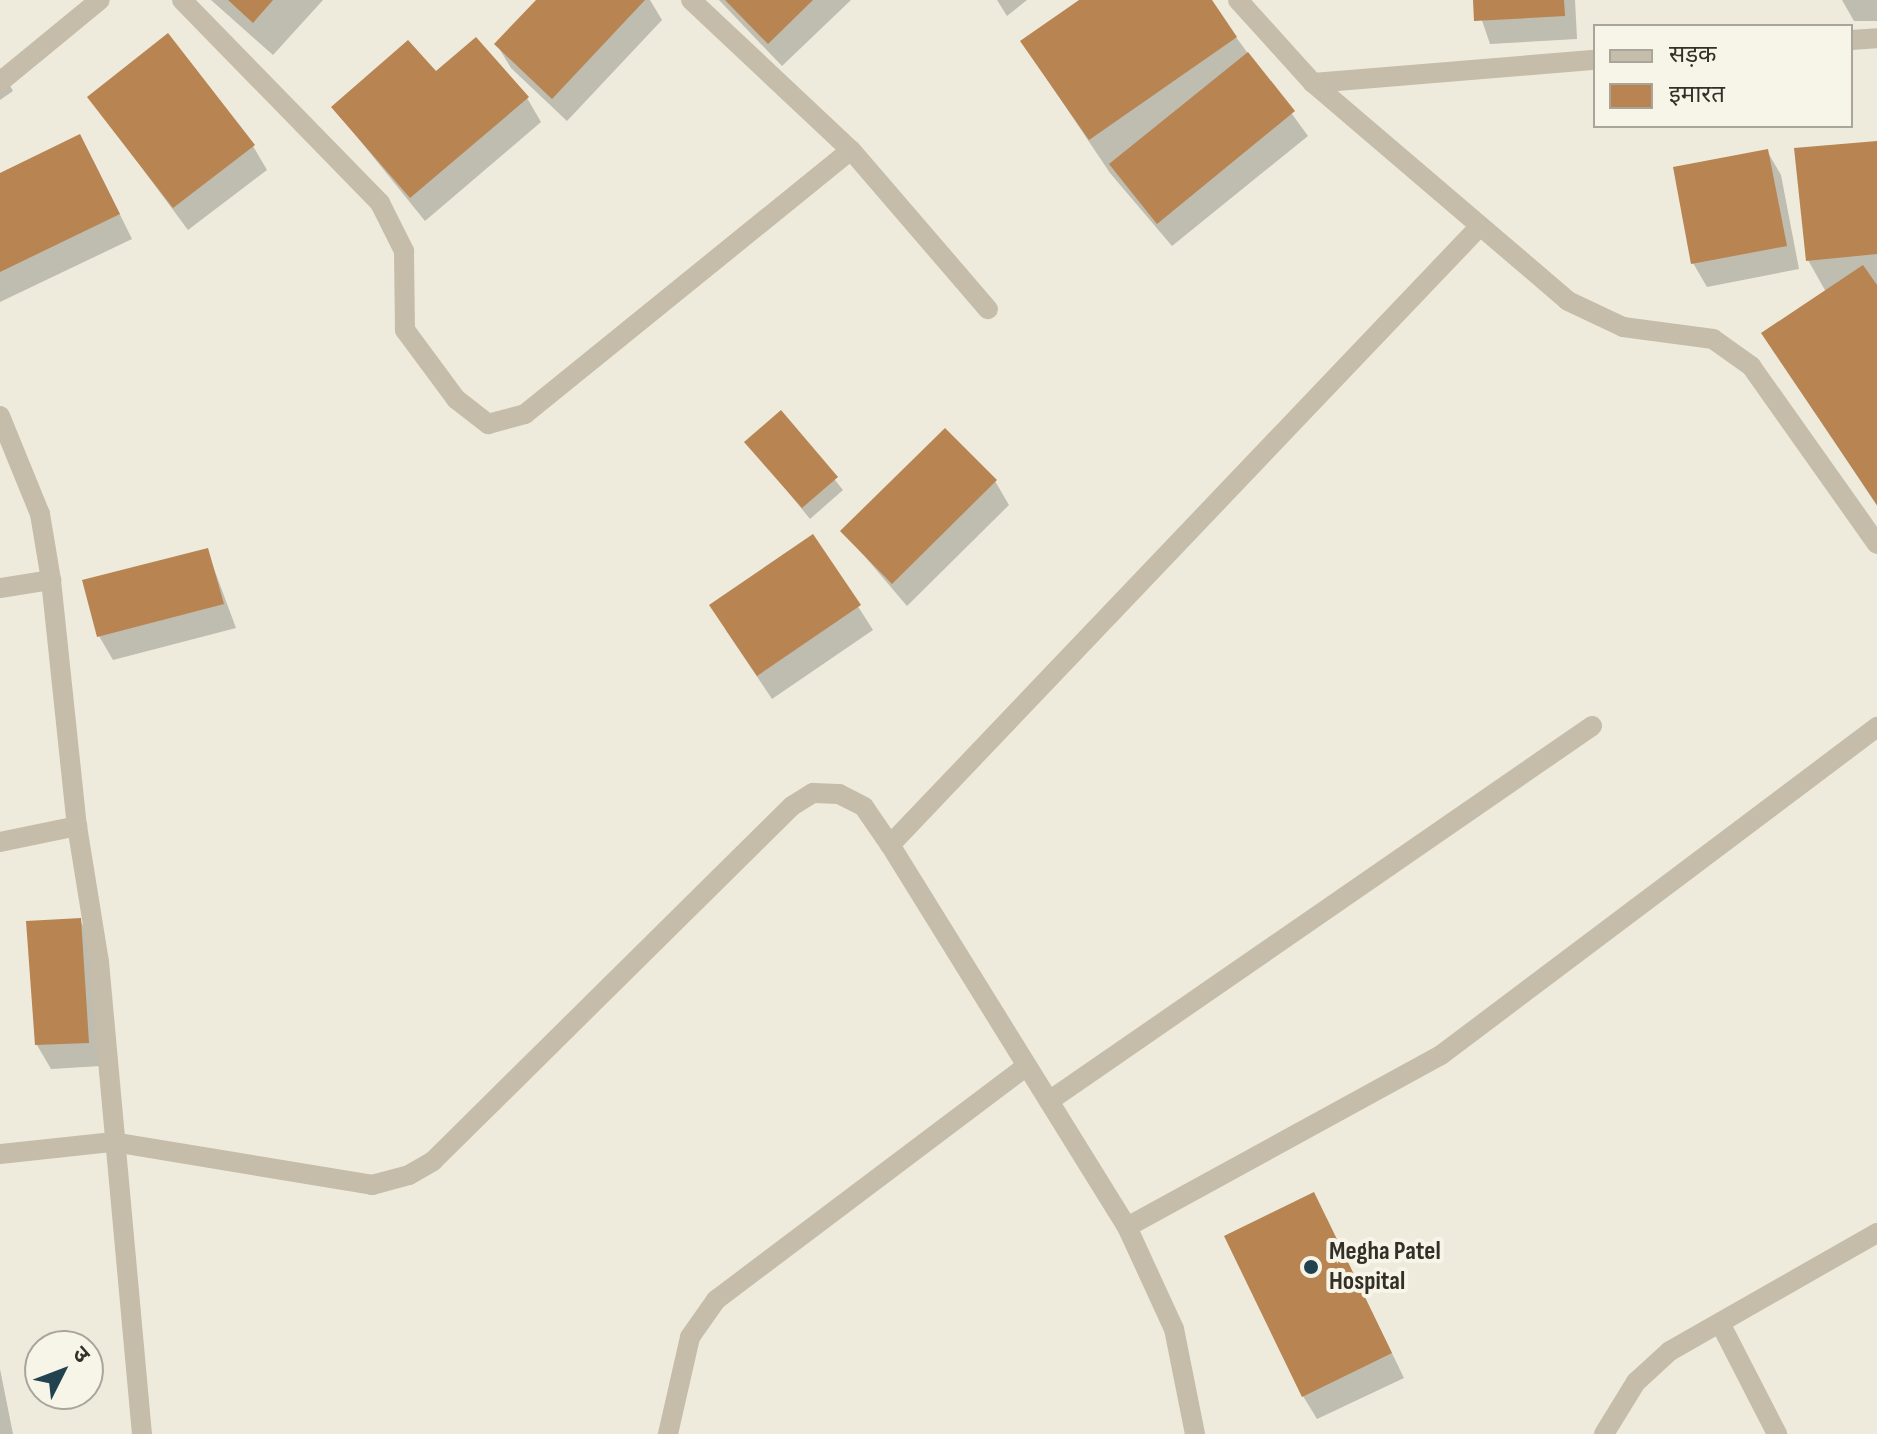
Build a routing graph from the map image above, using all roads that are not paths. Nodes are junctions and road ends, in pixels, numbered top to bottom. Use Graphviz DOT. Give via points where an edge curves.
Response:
graph roads {
  1 [pos="100,0"];
  2 [pos="182,0"];
  3 [pos="691,0"];
  4 [pos="1238,0"];
  5 [pos="1877,38"];
  6 [pos="1853,40"];
  7 [pos="1593,60"];
  8 [pos="0,82"];
  9 [pos="1313,83"];
  10 [pos="851,150"];
  11 [pos="1480,226"];
  12 [pos="988,309"];
  13 [pos="0,416"];
  14 [pos="1877,544"];
  15 [pos="51,580"];
  16 [pos="0,588"];
  17 [pos="1592,726"];
  18 [pos="1877,727"];
  19 [pos="77,826"];
  20 [pos="0,842"];
  21 [pos="890,845"];
  22 [pos="1027,1066"];
  23 [pos="1049,1101"];
  24 [pos="113,1142"];
  25 [pos="0,1154"];
  26 [pos="1127,1227"];
  27 [pos="1877,1233"];
  28 [pos="1720,1323"];
  29 [pos="142,1434"];
  30 [pos="668,1434"];
  31 [pos="1195,1434"];
  32 [pos="1604,1434"];
  33 [pos="1777,1434"];
  1 -- 8 [label="street"];
  2 -- 10 [label="street" via="380,203 404,251 405,330 456,399 488,424 525,414"];
  3 -- 10 [label="street"];
  4 -- 9 [label="street"];
  5 -- 6 [label="street"];
  7 -- 9 [label="street"];
  9 -- 11 [label="street"];
  10 -- 12 [label="street"];
  11 -- 14 [label="street" via="1598,320 1713,339 1751,366"];
  11 -- 21 [label="street"];
  13 -- 15 [label="street" via="40,514"];
  15 -- 16 [label="street"];
  15 -- 19 [label="street"];
  17 -- 23 [label="street"];
  18 -- 26 [label="street" via="1441,1055"];
  19 -- 20 [label="street"];
  19 -- 24 [label="street" via="99,962"];
  21 -- 22 [label="street"];
  21 -- 24 [label="street" via="864,807 839,794 813,793 792,806 433,1161 409,1175 372,1185"];
  22 -- 23 [label="street"];
  22 -- 30 [label="street" via="716,1300 690,1337"];
  23 -- 26 [label="street"];
  24 -- 25 [label="street"];
  24 -- 29 [label="street"];
  26 -- 31 [label="street" via="1174,1329"];
  27 -- 28 [label="street"];
  28 -- 32 [label="street" via="1636,1382"];
  28 -- 33 [label="street"];
}
